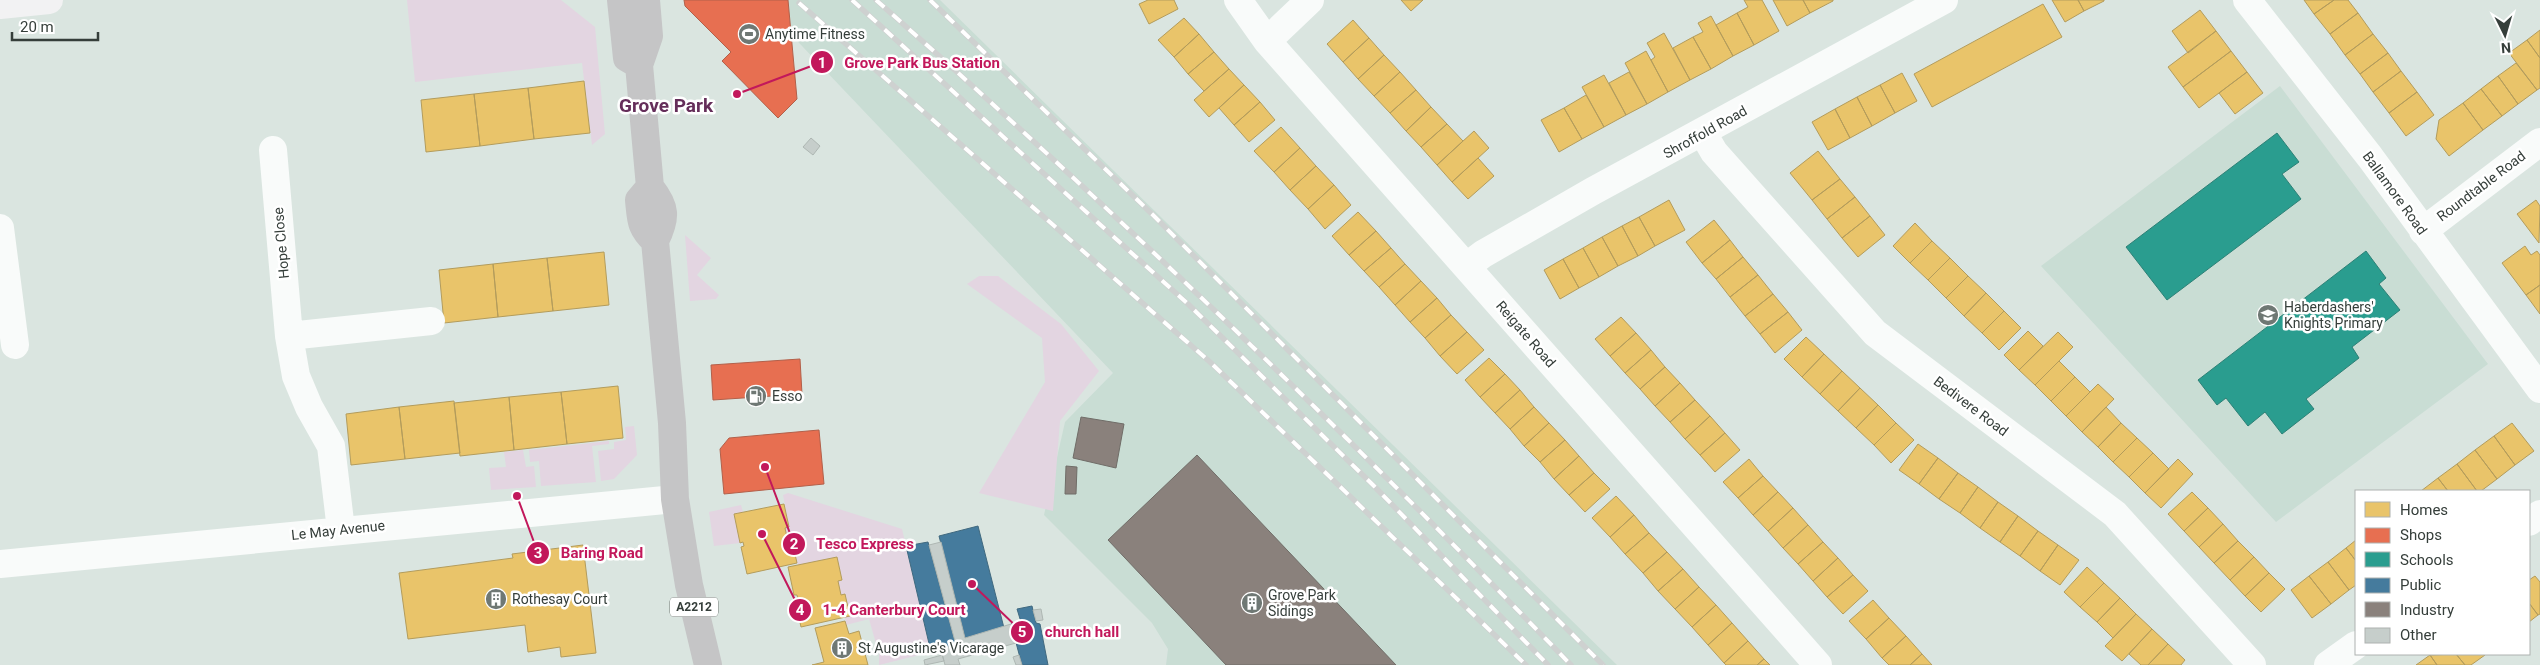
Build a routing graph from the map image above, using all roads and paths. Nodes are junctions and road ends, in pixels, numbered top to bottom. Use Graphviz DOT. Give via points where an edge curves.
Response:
graph roads {
  1 [pos="49,0"];
  2 [pos="621,0"];
  3 [pos="646,0"];
  4 [pos="1238,0"];
  5 [pos="1310,0"];
  6 [pos="1944,0"];
  7 [pos="2247,0"];
  8 [pos="0,6"];
  9 [pos="1267,41"];
  10 [pos="639,65"];
  11 [pos="1703,133"];
  12 [pos="2540,142"];
  13 [pos="273,150"];
  14 [pos="0,228"];
  15 [pos="2423,230"];
  16 [pos="1467,266"];
  17 [pos="432,321"];
  18 [pos="289,336"];
  19 [pos="15,345"];
  20 [pos="2540,389"];
  21 [pos="675,499"];
  22 [pos="341,530"];
  23 [pos="0,564"];
  24 [pos="2355,646"];
  25 [pos="708,665"];
  26 [pos="1818,665"];
  27 [pos="2252,665"];
  28 [pos="2328,665"];
  1 -- 8 [label="main road"];
  2 -- 10 [label="main road" via="627,58"];
  3 -- 10 [label="main road, A2212" via="650,36"];
  4 -- 9 [label="street, Reigate Road"];
  5 -- 9 [label="street"];
  6 -- 11 [label="street, Shroffold Road"];
  7 -- 15 [label="street, Ballamore Road"];
  9 -- 16 [label="street, Reigate Road"];
  10 -- 21 [label="main road, A2212" via="656,195 639,200 642,228 655,241 671,413"];
  11 -- 16 [label="street, Shroffold Road" via="1593,191"];
  11 -- 27 [label="street, Bedivere Road" via="1714,152 1875,334 2115,514"];
  12 -- 15 [label="street, Roundtable Road"];
  13 -- 18 [label="street, Hope Close"];
  14 -- 19 [label="street"];
  15 -- 20 [label="street, Ballamore Road"];
  16 -- 26 [label="street, Reigate Road"];
  17 -- 18 [label="street"];
  18 -- 22 [label="street, Hope Close" via="296,376 309,407 332,446"];
  21 -- 22 [label="street, Le May Avenue"];
  21 -- 25 [label="main road, A2212" via="689,585"];
  22 -- 23 [label="street, Le May Avenue"];
  24 -- 28 [label="street"];
}
